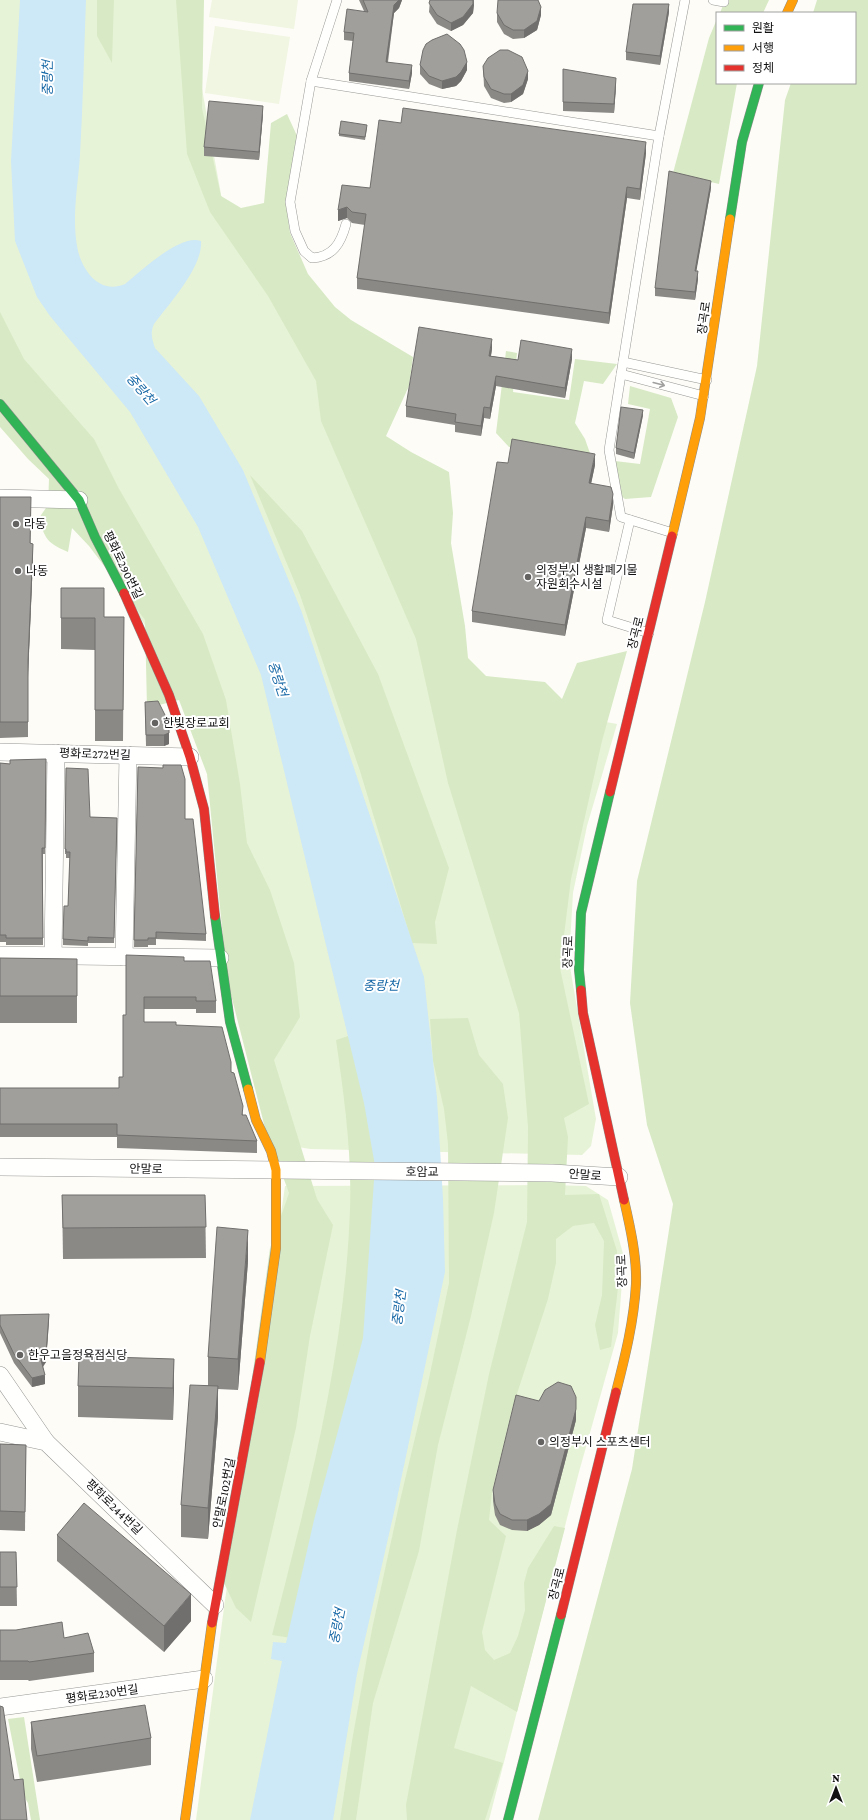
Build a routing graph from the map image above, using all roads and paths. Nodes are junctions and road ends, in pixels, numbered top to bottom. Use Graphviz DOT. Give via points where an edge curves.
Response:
graph roads {
  1 [pos="337,0"];
  2 [pos="685,0"];
  3 [pos="713,0"];
  4 [pos="724,0"];
  5 [pos="793,0"];
  6 [pos="787,12"];
  7 [pos="311,81"];
  8 [pos="759,84"];
  9 [pos="659,136"];
  10 [pos="346,224"];
  11 [pos="624,362"];
  12 [pos="621,374"];
  13 [pos="707,380"];
  14 [pos="704,396"];
  15 [pos="0,404"];
  16 [pos="0,498"];
  17 [pos="79,500"];
  18 [pos="630,520"];
  19 [pos="673,533"];
  20 [pos="649,633"];
  21 [pos="0,752"];
  22 [pos="56,753"];
  23 [pos="128,755"];
  24 [pos="190,757"];
  25 [pos="0,955"];
  26 [pos="53,956"];
  27 [pos="124,957"];
  28 [pos="220,958"];
  29 [pos="0,1167"];
  30 [pos="284,1171"];
  31 [pos="552,1173"];
  32 [pos="619,1177"];
  33 [pos="0,1375"];
  34 [pos="0,1432"];
  35 [pos="46,1442"];
  36 [pos="215,1605"];
  37 [pos="204,1679"];
  38 [pos="0,1707"];
  39 [pos="185,1820"];
  40 [pos="508,1820"];
  1 -- 7 [label="lane"];
  2 -- 9 [label="lane"];
  3 -- 4 [label="lane"];
  5 -- 6 [label="street"];
  7 -- 9 [label="lane"];
  7 -- 10 [label="lane" via="290,202 295,231 304,251 312,258 323,257 342,239"];
  8 -- 13 [label="street, 장곡로" via="737,168"];
  9 -- 11 [label="lane"];
  11 -- 12 [label="lane"];
  11 -- 13 [label="lane"];
  12 -- 14 [label="lane, one-way"];
  12 -- 18 [label="lane" via="609,450 621,517"];
  13 -- 14 [label="street, 장곡로"];
  14 -- 19 [label="street, 장곡로"];
  15 -- 17 [label="street, 평화로290번길"];
  16 -- 17 [label="street"];
  17 -- 24 [label="street, 평화로290번길" via="127,599 169,695"];
  18 -- 19 [label="lane"];
  18 -- 20 [label="lane" via="607,620"];
  19 -- 20 [label="street, 장곡로"];
  20 -- 32 [label="street, 장곡로" via="581,913 578,970 583,1013"];
  21 -- 22 [label="street, 평화로272번길"];
  22 -- 23 [label="street, 평화로272번길"];
  22 -- 26 [label="street"];
  23 -- 24 [label="street, 평화로272번길"];
  23 -- 27 [label="street"];
  24 -- 28 [label="street, 평화로290번길" via="204,809"];
  25 -- 26 [label="street"];
  26 -- 27 [label="street"];
  27 -- 28 [label="street"];
  28 -- 30 [label="street, 안말로102번길" via="236,1047 256,1120"];
  29 -- 30 [label="street, 안말로"];
  30 -- 31 [label="street, 호암교"];
  30 -- 36 [label="street, 안말로102번길" via="256,1393"];
  31 -- 32 [label="street, 안말로"];
  32 -- 40 [label="street, 장곡로" via="631,1230 636,1283 629,1339"];
  33 -- 35 [label="street, 평화로244번길"];
  34 -- 35 [label="street"];
  35 -- 36 [label="street, 평화로244번길"];
  36 -- 37 [label="street, 안말로102번길"];
  37 -- 38 [label="street, 평화로230번길"];
  37 -- 39 [label="street, 안말로102번길"];
}
